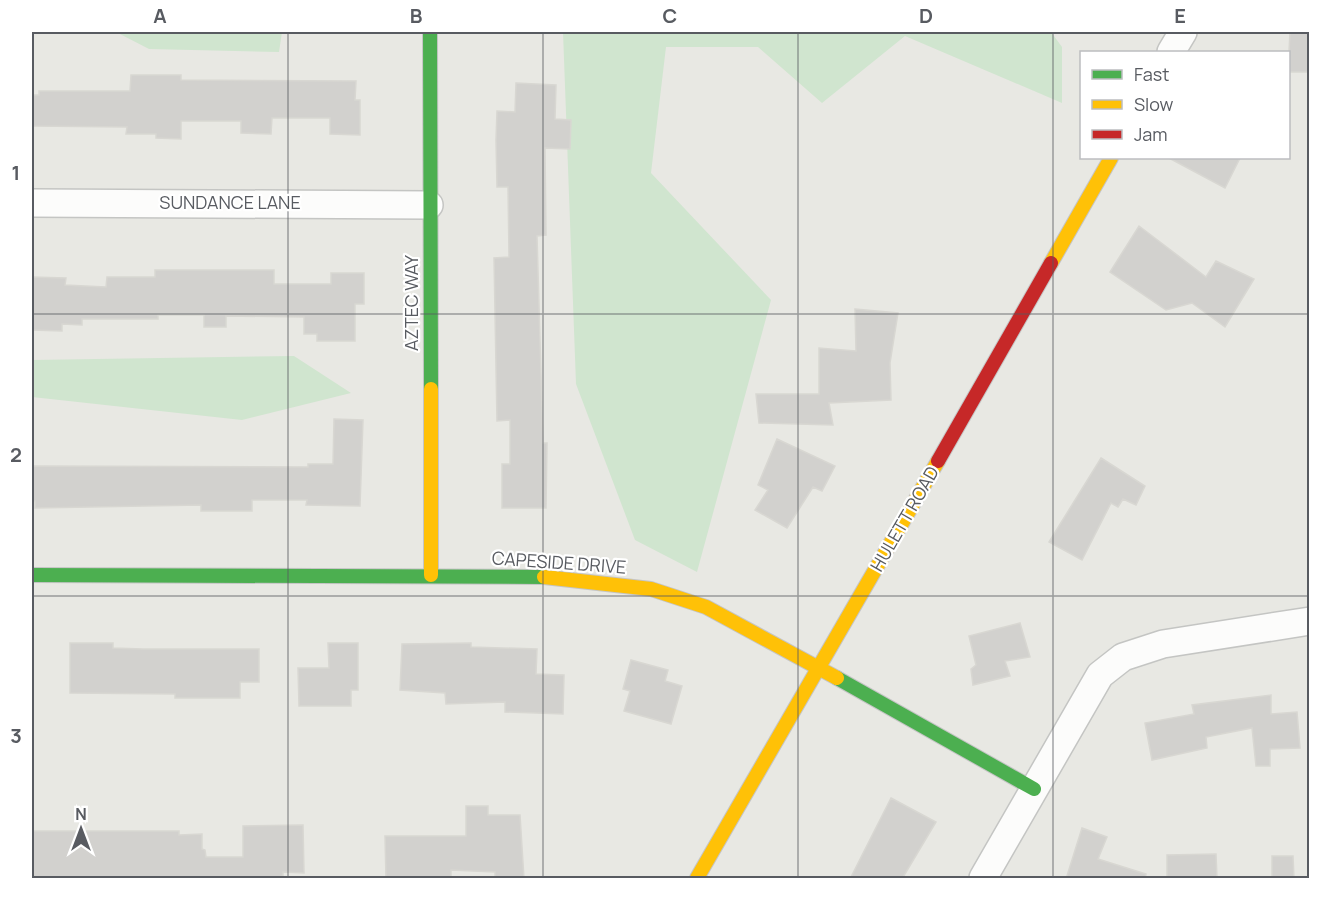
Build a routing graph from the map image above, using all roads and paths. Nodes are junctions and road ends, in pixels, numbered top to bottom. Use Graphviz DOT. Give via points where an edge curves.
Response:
graph roads {
  1 [pos="430,32"];
  2 [pos="1183,32"];
  3 [pos="1172,51"];
  4 [pos="1110,159"];
  5 [pos="32,203"];
  6 [pos="429,205"];
  7 [pos="32,575"];
  8 [pos="431,575"];
  9 [pos="1310,621"];
  10 [pos="820,667"];
  11 [pos="1034,789"];
  12 [pos="697,879"];
  13 [pos="983,879"];
  1 -- 6 [label="street, AZTEC WAY"];
  2 -- 3 [label="street"];
  4 -- 10 [label="street, HULETT ROAD"];
  5 -- 6 [label="street, SUNDANCE LANE"];
  6 -- 8 [label="street, AZTEC WAY"];
  7 -- 8 [label="street, CAPESIDE DRIVE"];
  8 -- 10 [label="street, CAPESIDE DRIVE" via="536,576 651,590 706,608"];
  9 -- 11 [label="street" via="1163,644 1123,657 1100,675"];
  10 -- 11 [label="street, CAPESIDE DRIVE"];
  10 -- 12 [label="street, HULETT ROAD"];
  11 -- 13 [label="street"];
}
